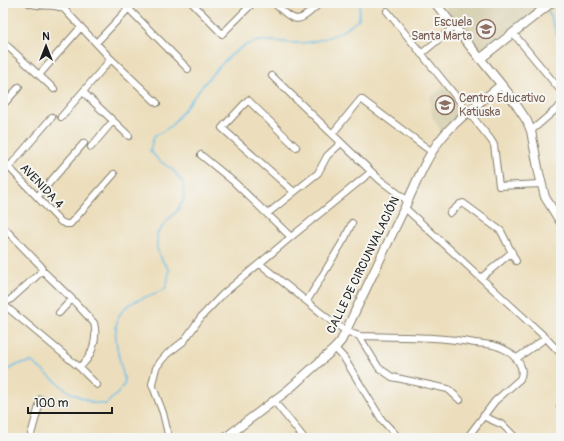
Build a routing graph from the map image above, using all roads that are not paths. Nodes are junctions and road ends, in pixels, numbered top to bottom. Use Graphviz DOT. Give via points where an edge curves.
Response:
graph roads {
  1 [pos="29,3"];
  2 [pos="123,3"];
  3 [pos="192,3"];
  4 [pos="253,3"];
  5 [pos="274,3"];
  6 [pos="320,3"];
  7 [pos="435,3"];
  8 [pos="551,3"];
  9 [pos="128,9"];
  10 [pos="386,11"];
  11 [pos="81,27"];
  12 [pos="454,27"];
  13 [pos="513,33"];
  14 [pos="3,42"];
  15 [pos="96,43"];
  16 [pos="422,54"];
  17 [pos="111,59"];
  18 [pos="480,59"];
  19 [pos="188,69"];
  20 [pos="39,75"];
  21 [pos="272,76"];
  22 [pos="502,85"];
  23 [pos="19,87"];
  24 [pos="54,89"];
  25 [pos="561,91"];
  26 [pos="83,92"];
  27 [pos="157,103"];
  28 [pos="3,105"];
  29 [pos="561,105"];
  30 [pos="468,113"];
  31 [pos="52,117"];
  32 [pos="61,117"];
  33 [pos="114,121"];
  34 [pos="530,131"];
  35 [pos="332,134"];
  36 [pos="129,136"];
  37 [pos="84,143"];
  38 [pos="341,143"];
  39 [pos="91,147"];
  40 [pos="296,147"];
  41 [pos="432,152"];
  42 [pos="201,155"];
  43 [pos="3,161"];
  44 [pos="9,167"];
  45 [pos="371,172"];
  46 [pos="114,174"];
  47 [pos="541,184"];
  48 [pos="294,192"];
  49 [pos="37,197"];
  50 [pos="406,204"];
  51 [pos="450,213"];
  52 [pos="267,214"];
  53 [pos="352,223"];
  54 [pos="561,223"];
  55 [pos="3,227"];
  56 [pos="291,237"];
  57 [pos="512,252"];
  58 [pos="516,261"];
  59 [pos="260,264"];
  60 [pos="42,270"];
  61 [pos="481,278"];
  62 [pos="72,298"];
  63 [pos="307,301"];
  64 [pos="3,304"];
  65 [pos="59,313"];
  66 [pos="346,331"];
  67 [pos="359,336"];
  68 [pos="546,338"];
  69 [pos="335,348"];
  70 [pos="561,354"];
  71 [pos="516,358"];
  72 [pos="79,366"];
  73 [pos="97,385"];
  74 [pos="41,399"];
  75 [pos="460,400"];
  76 [pos="274,401"];
  77 [pos="483,416"];
  78 [pos="30,438"];
  79 [pos="169,438"];
  80 [pos="225,438"];
  81 [pos="304,438"];
  82 [pos="399,438"];
  83 [pos="466,438"];
  84 [pos="516,438"];
  1 -- 11 [label="street" via="59,6"];
  2 -- 9 [label="street"];
  3 -- 4 [label="street" via="222,34"];
  5 -- 6 [label="street" via="289,17 296,19 304,18"];
  7 -- 12 [label="street"];
  8 -- 13 [label="street"];
  9 -- 15 [label="street"];
  9 -- 19 [label="street"];
  10 -- 16 [label="street"];
  11 -- 15 [label="street"];
  11 -- 20 [label="street"];
  12 -- 16 [label="street"];
  12 -- 18 [label="street"];
  13 -- 18 [label="street"];
  13 -- 25 [label="street"];
  14 -- 20 [label="street"];
  15 -- 17 [label="street"];
  16 -- 30 [label="street"];
  17 -- 26 [label="street"];
  17 -- 27 [label="street"];
  18 -- 22 [label="street"];
  20 -- 24 [label="street"];
  21 -- 35 [label="street"];
  22 -- 30 [label="street, CALLE DE CIRCUNVALACIÓN"];
  22 -- 34 [label="street" via="518,106"];
  23 -- 28 [label="street"];
  26 -- 32 [label="street"];
  26 -- 33 [label="street"];
  29 -- 34 [label="street"];
  30 -- 41 [label="street, CALLE DE CIRCUNVALACIÓN" via="451,128"];
  30 -- 47 [label="street" via="494,145 499,186"];
  31 -- 44 [label="street"];
  33 -- 36 [label="street"];
  33 -- 39 [label="street"];
  34 -- 47 [label="street"];
  35 -- 38 [label="street"];
  35 -- 41 [label="street" via="361,99"];
  37 -- 49 [label="street"];
  38 -- 45 [label="street"];
  38 -- 48 [label="street" via="327,156 318,173"];
  40 -- 48 [label="street" via="248,100 222,128"];
  41 -- 50 [label="street, CALLE DE CIRCUNVALACIÓN"];
  42 -- 52 [label="street"];
  43 -- 44 [label="street, AVENIDA 4"];
  44 -- 49 [label="street, AVENIDA 4"];
  45 -- 50 [label="street"];
  45 -- 56 [label="street"];
  46 -- 49 [label="street, AVENIDA 4" via="70,224 61,222"];
  47 -- 54 [label="street" via="545,197"];
  48 -- 52 [label="street"];
  50 -- 61 [label="street"];
  50 -- 66 [label="street, CALLE DE CIRCUNVALACIÓN"];
  51 -- 57 [label="street" via="464,203 501,231"];
  52 -- 56 [label="street"];
  53 -- 63 [label="street"];
  55 -- 60 [label="street"];
  56 -- 59 [label="street"];
  57 -- 58 [label="street"];
  57 -- 61 [label="street"];
  59 -- 63 [label="street"];
  59 -- 79 [label="street" via="223,294 201,316 184,341 167,354 156,368 152,384"];
  60 -- 62 [label="street"];
  60 -- 64 [label="street"];
  61 -- 68 [label="street"];
  62 -- 65 [label="street"];
  62 -- 72 [label="street" via="96,328 91,352"];
  63 -- 66 [label="street"];
  64 -- 72 [label="street"];
  66 -- 67 [label="street"];
  66 -- 69 [label="street, CALLE DE CIRCUNVALACIÓN"];
  67 -- 71 [label="street" via="450,339 498,346"];
  67 -- 75 [label="street" via="379,368 392,377 448,389"];
  68 -- 70 [label="street"];
  68 -- 71 [label="street"];
  69 -- 76 [label="street, CALLE DE CIRCUNVALACIÓN"];
  69 -- 82 [label="street" via="344,358 382,420"];
  71 -- 77 [label="street" via="521,367 520,379 495,401"];
  72 -- 73 [label="street"];
  74 -- 78 [label="street"];
  76 -- 80 [label="street, CALLE DE CIRCUNVALACIÓN"];
  76 -- 81 [label="street"];
  77 -- 83 [label="street"];
  77 -- 84 [label="street" via="503,425"];
}
